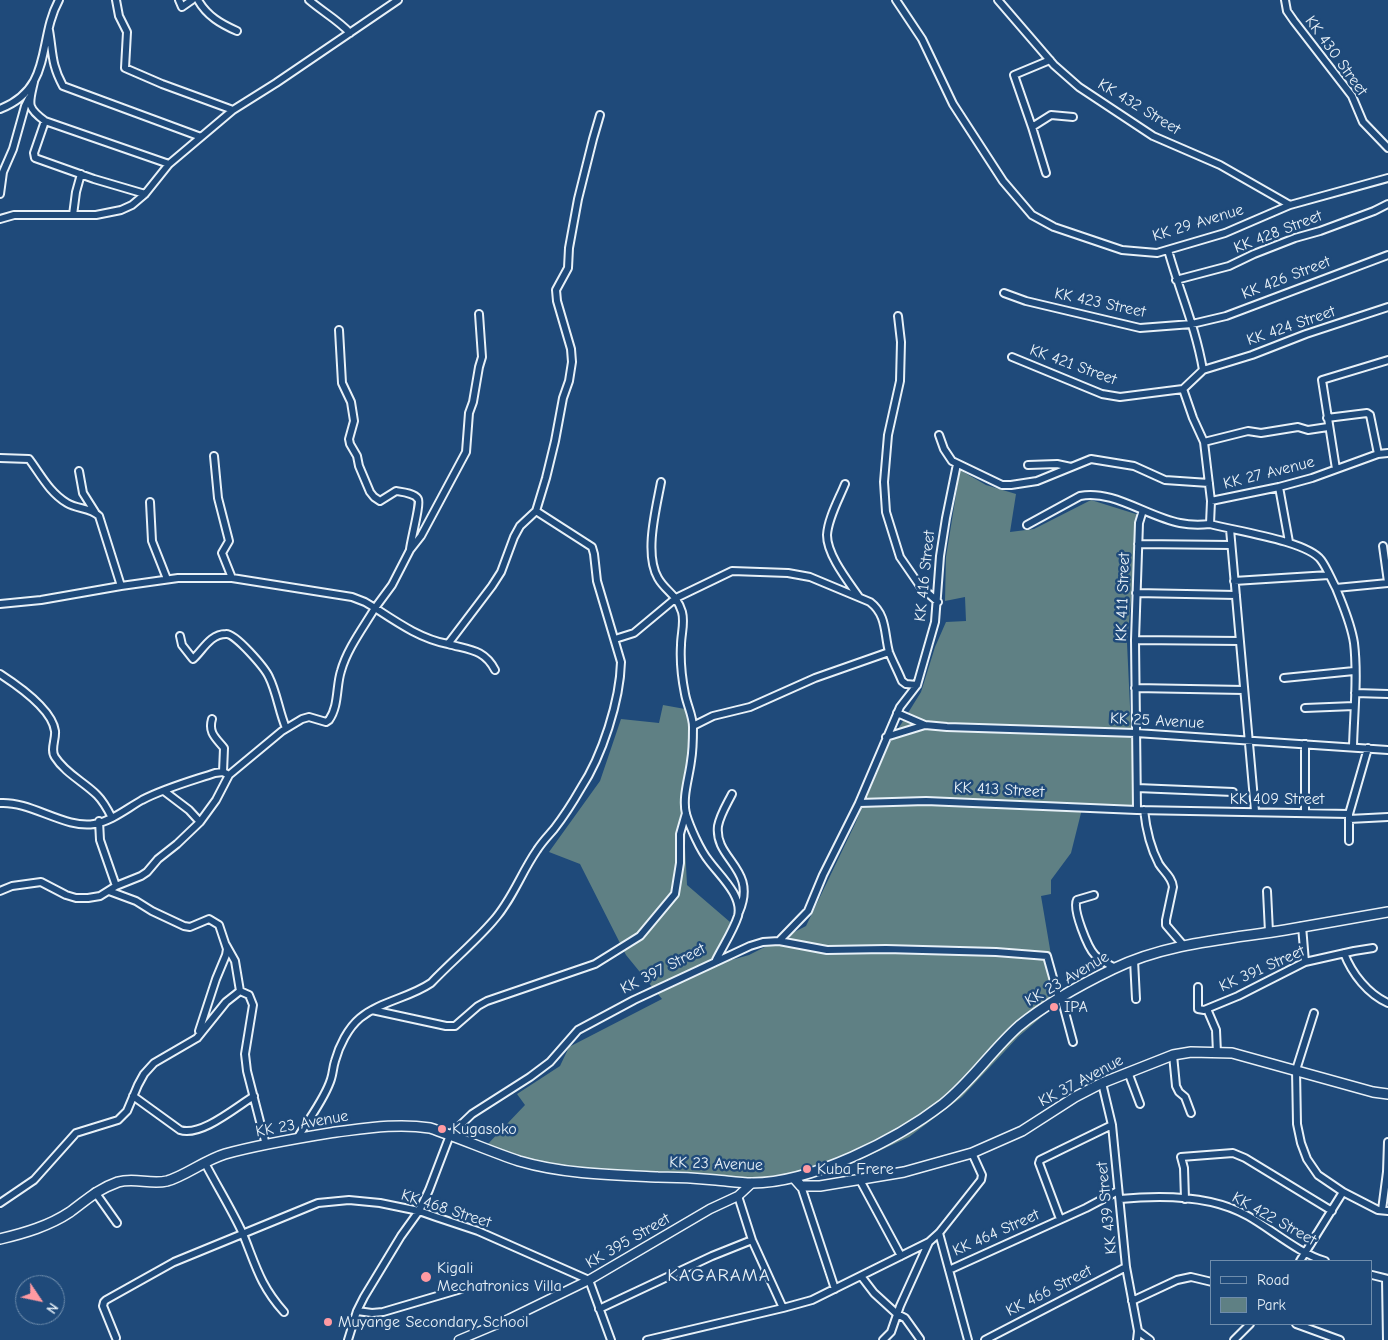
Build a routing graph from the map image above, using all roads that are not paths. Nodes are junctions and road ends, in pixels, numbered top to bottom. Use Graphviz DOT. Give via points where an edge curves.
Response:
graph roads {
  1 [pos="59,0"];
  2 [pos="116,0"];
  3 [pos="179,0"];
  4 [pos="192,0"];
  5 [pos="198,0"];
  6 [pos="310,0"];
  7 [pos="398,0"];
  8 [pos="896,0"];
  9 [pos="998,0"];
  10 [pos="1285,0"];
  11 [pos="49,30"];
  12 [pos="237,31"];
  13 [pos="350,33"];
  14 [pos="1050,60"];
  15 [pos="34,82"];
  16 [pos="31,95"];
  17 [pos="0,109"];
  18 [pos="233,110"];
  19 [pos="600,115"];
  20 [pos="1073,116"];
  21 [pos="45,121"];
  22 [pos="1032,127"];
  23 [pos="201,137"];
  24 [pos="1388,148"];
  25 [pos="170,164"];
  26 [pos="1046,173"];
  27 [pos="81,174"];
  28 [pos="1388,178"];
  29 [pos="0,194"];
  30 [pos="145,194"];
  31 [pos="1388,204"];
  32 [pos="1290,205"];
  33 [pos="73,215"];
  34 [pos="0,217"];
  35 [pos="1168,250"];
  36 [pos="1388,255"];
  37 [pos="1176,280"];
  38 [pos="1004,293"];
  39 [pos="1388,306"];
  40 [pos="479,314"];
  41 [pos="898,316"];
  42 [pos="1192,324"];
  43 [pos="339,330"];
  44 [pos="1012,357"];
  45 [pos="1388,360"];
  46 [pos="1202,370"];
  47 [pos="1184,389"];
  48 [pos="1327,418"];
  49 [pos="1328,427"];
  50 [pos="939,435"];
  51 [pos="1204,442"];
  52 [pos="1388,453"];
  53 [pos="1378,454"];
  54 [pos="214,456"];
  55 [pos="0,458"];
  56 [pos="957,464"];
  57 [pos="1028,465"];
  58 [pos="1073,467"];
  59 [pos="1336,469"];
  60 [pos="79,471"];
  61 [pos="662,482"];
  62 [pos="1209,483"];
  63 [pos="845,484"];
  64 [pos="1279,487"];
  65 [pos="1211,501"];
  66 [pos="150,502"];
  67 [pos="536,510"];
  68 [pos="1143,510"];
  69 [pos="95,512"];
  70 [pos="1210,524"];
  71 [pos="1027,525"];
  72 [pos="1230,529"];
  73 [pos="1288,542"];
  74 [pos="1138,544"];
  75 [pos="1231,545"];
  76 [pos="1383,546"];
  77 [pos="410,550"];
  78 [pos="1329,575"];
  79 [pos="232,578"];
  80 [pos="167,579"];
  81 [pos="1234,581"];
  82 [pos="1388,582"];
  83 [pos="121,586"];
  84 [pos="1336,588"];
  85 [pos="1136,593"];
  86 [pos="1236,595"];
  87 [pos="676,598"];
  88 [pos="860,598"];
  89 [pos="938,602"];
  90 [pos="0,604"];
  91 [pos="375,608"];
  92 [pos="180,636"];
  93 [pos="615,639"];
  94 [pos="1135,640"];
  95 [pos="1240,640"];
  96 [pos="448,644"];
  97 [pos="889,652"];
  98 [pos="495,670"];
  99 [pos="1354,671"];
  100 [pos="0,674"];
  101 [pos="1284,678"];
  102 [pos="917,686"];
  103 [pos="1136,688"];
  104 [pos="1244,690"];
  105 [pos="1355,693"];
  106 [pos="1388,694"];
  107 [pos="1354,706"];
  108 [pos="1305,708"];
  109 [pos="898,713"];
  110 [pos="212,719"];
  111 [pos="925,725"];
  112 [pos="693,726"];
  113 [pos="286,728"];
  114 [pos="1136,733"];
  115 [pos="886,737"];
  116 [pos="1248,740"];
  117 [pos="1305,744"];
  118 [pos="1352,746"];
  119 [pos="1368,748"];
  120 [pos="1388,750"];
  121 [pos="226,774"];
  122 [pos="1137,788"];
  123 [pos="164,791"];
  124 [pos="1232,792"];
  125 [pos="732,794"];
  126 [pos="0,803"];
  127 [pos="859,804"];
  128 [pos="1137,810"];
  129 [pos="1144,810"];
  130 [pos="1255,811"];
  131 [pos="686,812"];
  132 [pos="1306,812"];
  133 [pos="1349,816"];
  134 [pos="1388,817"];
  135 [pos="112,818"];
  136 [pos="99,821"];
  137 [pos="200,822"];
  138 [pos="1349,841"];
  139 [pos="116,886"];
  140 [pos="0,891"];
  141 [pos="109,891"];
  142 [pos="1267,891"];
  143 [pos="1094,895"];
  144 [pos="1388,912"];
  145 [pos="738,916"];
  146 [pos="1302,926"];
  147 [pos="1269,932"];
  148 [pos="779,941"];
  149 [pos="224,942"];
  150 [pos="1184,946"];
  151 [pos="1373,948"];
  152 [pos="1344,954"];
  153 [pos="1134,960"];
  154 [pos="715,961"];
  155 [pos="1305,962"];
  156 [pos="1115,968"];
  157 [pos="1198,987"];
  158 [pos="240,991"];
  159 [pos="1060,998"];
  160 [pos="1136,999"];
  161 [pos="1388,1003"];
  162 [pos="1208,1009"];
  163 [pos="372,1010"];
  164 [pos="1314,1013"];
  165 [pos="197,1038"];
  166 [pos="1073,1042"];
  167 [pos="1217,1053"];
  168 [pos="1173,1055"];
  169 [pos="1296,1070"];
  170 [pos="1128,1072"];
  171 [pos="1102,1083"];
  172 [pos="1388,1094"];
  173 [pos="133,1096"];
  174 [pos="254,1096"];
  175 [pos="1140,1104"];
  176 [pos="1191,1113"];
  177 [pos="1112,1125"];
  178 [pos="450,1135"];
  179 [pos="297,1139"];
  180 [pos="1388,1142"];
  181 [pos="266,1145"];
  182 [pos="972,1153"];
  183 [pos="205,1162"];
  184 [pos="1388,1172"];
  185 [pos="794,1178"];
  186 [pos="860,1180"];
  187 [pos="752,1183"];
  188 [pos="801,1186"];
  189 [pos="1118,1191"];
  190 [pos="95,1192"];
  191 [pos="1343,1192"];
  192 [pos="738,1196"];
  193 [pos="1120,1199"];
  194 [pos="1185,1199"];
  195 [pos="0,1203"];
  196 [pos="419,1211"];
  197 [pos="1332,1211"];
  198 [pos="1385,1211"];
  199 [pos="1060,1219"];
  200 [pos="117,1223"];
  201 [pos="939,1233"];
  202 [pos="243,1234"];
  203 [pos="0,1239"];
  204 [pos="752,1240"];
  205 [pos="929,1242"];
  206 [pos="1306,1253"];
  207 [pos="901,1256"];
  208 [pos="1301,1260"];
  209 [pos="1322,1260"];
  210 [pos="1126,1267"];
  211 [pos="949,1270"];
  212 [pos="1373,1275"];
  213 [pos="861,1276"];
  214 [pos="1387,1279"];
  215 [pos="588,1280"];
  216 [pos="1210,1282"];
  217 [pos="461,1289"];
  218 [pos="835,1289"];
  219 [pos="1132,1301"];
  220 [pos="783,1308"];
  221 [pos="600,1309"];
  222 [pos="357,1311"];
  223 [pos="284,1312"];
  224 [pos="897,1314"];
  225 [pos="1249,1325"];
  226 [pos="1299,1325"];
  227 [pos="1138,1331"];
  228 [pos="672,1337"];
  229 [pos="116,1338"];
  230 [pos="348,1340"];
  231 [pos="459,1340"];
  232 [pos="611,1340"];
  233 [pos="647,1340"];
  234 [pos="883,1340"];
  235 [pos="920,1340"];
  236 [pos="968,1340"];
  237 [pos="985,1340"];
  238 [pos="1137,1340"];
  239 [pos="1150,1340"];
  240 [pos="1234,1340"];
  241 [pos="1340,1340"];
  242 [pos="1387,1340"];
  1 -- 11 [label="street"];
  2 -- 18 [label="street" via="127,32 125,68"];
  3 -- 4 [label="street" via="182,7"];
  5 -- 12 [label="street" via="210,16"];
  6 -- 13 [label="street"];
  7 -- 13 [label="street"];
  8 -- 35 [label="street, KK 29 Avenue" via="922,39 953,104 1003,182 1032,215 1054,228 1114,248 1157,253"];
  9 -- 14 [label="street, KK 432 Street"];
  10 -- 24 [label="street, KK 430 Street" via="1287,11 1352,96 1363,122"];
  11 -- 15 [label="street"];
  11 -- 23 [label="street" via="52,60 63,86"];
  13 -- 18 [label="street"];
  14 -- 22 [label="street" via="1014,75"];
  14 -- 32 [label="street, KK 432 Street" via="1079,87 1153,136 1220,165"];
  15 -- 16 [label="street"];
  15 -- 17 [label="street" via="22,96"];
  16 -- 21 [label="street" via="32,112"];
  16 -- 29 [label="street" via="3,172"];
  18 -- 23 [label="street"];
  19 -- 67 [label="street" via="578,198 568,268 556,290 572,349 572,362 570,381"];
  20 -- 22 [label="street" via="1051,115"];
  21 -- 25 [label="street"];
  21 -- 27 [label="street" via="35,158"];
  22 -- 26 [label="street"];
  23 -- 25 [label="street"];
  25 -- 30 [label="street"];
  27 -- 30 [label="street"];
  27 -- 33 [label="street"];
  28 -- 32 [label="street, KK 29 Avenue"];
  30 -- 33 [label="street" via="121,210"];
  31 -- 37 [label="street, KK 428 Street" via="1229,266"];
  32 -- 35 [label="street, KK 29 Avenue" via="1225,233"];
  33 -- 34 [label="street"];
  35 -- 37 [label="street"];
  36 -- 42 [label="street, KK 426 Street" via="1226,316"];
  37 -- 42 [label="street"];
  38 -- 42 [label="street, KK 423 Street" via="1140,328"];
  39 -- 46 [label="street, KK 424 Street"];
  40 -- 77 [label="street" via="482,357 469,413 466,452 421,536"];
  41 -- 89 [label="street" via="900,381 888,435 884,482 886,512 900,557 920,586"];
  42 -- 46 [label="street"];
  43 -- 77 [label="street" via="342,382 351,402 354,421 350,444 374,497 380,501 396,491 418,499 420,503"];
  44 -- 47 [label="street, KK 421 Street" via="1102,394 1120,397"];
  45 -- 48 [label="street" via="1322,379"];
  46 -- 47 [label="street"];
  47 -- 51 [label="street, KK 27 Avenue" via="1192,418"];
  48 -- 49 [label="street"];
  48 -- 53 [label="street" via="1364,412 1370,415"];
  49 -- 51 [label="street" via="1308,430 1298,427 1261,433 1248,431"];
  49 -- 59 [label="street"];
  50 -- 56 [label="street" via="949,457"];
  51 -- 62 [label="street, KK 27 Avenue"];
  52 -- 53 [label="street, KK 27 Avenue"];
  53 -- 59 [label="street, KK 27 Avenue"];
  54 -- 79 [label="street" via="218,498 229,541 222,553"];
  55 -- 69 [label="street" via="29,459 57,496 69,504"];
  56 -- 58 [label="street" via="1002,485 1037,481"];
  56 -- 89 [label="street, KK 416 Street" via="940,556"];
  57 -- 58 [label="street"];
  58 -- 62 [label="street" via="1092,459 1134,466 1165,480"];
  59 -- 64 [label="street, KK 27 Avenue"];
  60 -- 69 [label="street" via="83,493"];
  61 -- 87 [label="street" via="651,555 659,581"];
  62 -- 65 [label="street, KK 27 Avenue"];
  63 -- 88 [label="street" via="827,536 835,563"];
  64 -- 65 [label="street, KK 27 Avenue"];
  64 -- 73 [label="street"];
  65 -- 70 [label="street"];
  66 -- 80 [label="street" via="152,542"];
  67 -- 93 [label="street" via="592,547 597,581"];
  67 -- 96 [label="street" via="520,526 492,586"];
  68 -- 70 [label="street" via="1179,523"];
  68 -- 71 [label="street" via="1089,494"];
  68 -- 74 [label="street, KK 411 Street"];
  69 -- 83 [label="street" via="102,522"];
  70 -- 72 [label="street"];
  72 -- 73 [label="street"];
  72 -- 75 [label="street"];
  73 -- 78 [label="street" via="1313,552 1322,560"];
  74 -- 75 [label="street"];
  74 -- 85 [label="street, KK 411 Street"];
  75 -- 81 [label="street"];
  76 -- 82 [label="street"];
  77 -- 91 [label="street" via="392,585"];
  78 -- 81 [label="street"];
  78 -- 84 [label="street"];
  79 -- 80 [label="street"];
  79 -- 91 [label="street" via="352,596"];
  80 -- 83 [label="street"];
  81 -- 86 [label="street"];
  82 -- 84 [label="street"];
  83 -- 90 [label="street"];
  84 -- 99 [label="street" via="1354,643"];
  85 -- 86 [label="street"];
  85 -- 94 [label="street, KK 411 Street"];
  86 -- 95 [label="street"];
  87 -- 88 [label="street" via="721,575 744,570 810,577"];
  87 -- 93 [label="street" via="634,633"];
  87 -- 112 [label="street" via="683,614 681,672"];
  88 -- 97 [label="street" via="880,611"];
  89 -- 102 [label="street, KK 416 Street"];
  91 -- 96 [label="street" via="415,633"];
  91 -- 113 [label="street" via="344,662 331,717 326,722 308,717"];
  92 -- 113 [label="street" via="182,645 193,659 212,638 225,634 234,637 269,676"];
  93 -- 163 [label="street" via="620,673 607,732 596,760 582,787 537,850 507,903 493,922 431,983"];
  94 -- 95 [label="street"];
  94 -- 103 [label="street, KK 411 Street"];
  95 -- 104 [label="street"];
  96 -- 98 [label="street" via="483,654"];
  97 -- 102 [label="street" via="902,681"];
  97 -- 112 [label="street"];
  99 -- 101 [label="street"];
  99 -- 105 [label="street"];
  100 -- 135 [label="street" via="27,692 51,720 55,757 67,771 97,794"];
  102 -- 109 [label="street, KK 416 Street"];
  103 -- 104 [label="street"];
  103 -- 114 [label="street, KK 411 Street"];
  104 -- 116 [label="street"];
  105 -- 106 [label="street"];
  105 -- 107 [label="street"];
  107 -- 108 [label="street"];
  107 -- 118 [label="street"];
  109 -- 111 [label="street, KK 25 Avenue"];
  109 -- 115 [label="street"];
  110 -- 121 [label="street" via="213,735 224,751"];
  111 -- 114 [label="street, KK 25 Avenue"];
  111 -- 115 [label="street, KK 25 Avenue"];
  112 -- 131 [label="street"];
  113 -- 121 [label="street"];
  114 -- 116 [label="street, KK 25 Avenue"];
  114 -- 122 [label="street, KK 411 Street"];
  115 -- 127 [label="street"];
  116 -- 117 [label="street, KK 25 Avenue"];
  116 -- 130 [label="street"];
  117 -- 118 [label="street, KK 25 Avenue"];
  117 -- 132 [label="street"];
  118 -- 119 [label="street, KK 25 Avenue"];
  119 -- 120 [label="street, KK 25 Avenue"];
  119 -- 133 [label="street"];
  121 -- 123 [label="street" via="215,773"];
  121 -- 137 [label="street" via="216,800"];
  122 -- 124 [label="street"];
  122 -- 128 [label="street, KK 411 Street"];
  123 -- 135 [label="street"];
  123 -- 137 [label="street"];
  125 -- 145 [label="street, KK 397 Street" via="720,818 718,835 743,881 744,892"];
  126 -- 136 [label="street" via="23,805 77,823 94,824"];
  127 -- 128 [label="street, KK 413 Street" via="926,801"];
  127 -- 148 [label="street" via="808,911"];
  128 -- 129 [label="street, KK 409 Street"];
  129 -- 130 [label="street, KK 409 Street"];
  129 -- 150 [label="street" via="1146,828 1159,865 1173,881 1166,925"];
  130 -- 132 [label="street, KK 409 Street"];
  131 -- 145 [label="street" via="708,860 732,892"];
  131 -- 163 [label="street" via="680,834 675,894 644,932 610,955 595,964 487,1001 455,1026"];
  132 -- 133 [label="street, KK 409 Street"];
  133 -- 134 [label="street, KK 409 Street"];
  133 -- 138 [label="street"];
  135 -- 136 [label="street"];
  136 -- 139 [label="street" via="100,840"];
  137 -- 139 [label="street" via="147,872"];
  139 -- 141 [label="street"];
  140 -- 141 [label="street" via="41,882 76,898 100,896"];
  141 -- 149 [label="street" via="184,926 190,927 209,919 219,925"];
  142 -- 147 [label="street"];
  143 -- 156 [label="street" via="1076,900 1076,913 1094,953"];
  144 -- 146 [label="main road, KK 23 Avenue"];
  145 -- 154 [label="street, KK 397 Street"];
  146 -- 147 [label="main road, KK 23 Avenue"];
  146 -- 155 [label="street"];
  147 -- 150 [label="main road, KK 23 Avenue"];
  148 -- 154 [label="street" via="750,946"];
  148 -- 159 [label="street" via="827,950 886,949 1047,956"];
  149 -- 158 [label="street" via="235,961"];
  149 -- 165 [label="street" via="226,955"];
  150 -- 153 [label="main road, KK 23 Avenue"];
  151 -- 152 [label="street, KK 391 Street"];
  152 -- 155 [label="street, KK 391 Street"];
  152 -- 161 [label="street" via="1354,974 1378,998"];
  153 -- 156 [label="main road, KK 23 Avenue"];
  153 -- 160 [label="street"];
  154 -- 178 [label="street, KK 397 Street" via="578,1030 550,1062 472,1114"];
  155 -- 162 [label="street, KK 391 Street"];
  156 -- 159 [label="main road, KK 23 Avenue"];
  157 -- 162 [label="street" via="1198,1009"];
  158 -- 165 [label="street" via="226,1002"];
  158 -- 174 [label="street" via="249,995 253,1005 245,1054"];
  159 -- 166 [label="street"];
  159 -- 185 [label="main road, KK 23 Avenue" via="1018,1028 950,1098 915,1124 850,1158"];
  162 -- 167 [label="street, KK 391 Street" via="1216,1030"];
  163 -- 179 [label="street" via="350,1028 341,1045 329,1085"];
  164 -- 169 [label="street"];
  165 -- 173 [label="street" via="154,1063 144,1074"];
  167 -- 168 [label="main road, KK 37 Avenue"];
  167 -- 169 [label="main road, KK 37 Avenue" via="1232,1053"];
  168 -- 170 [label="main road, KK 37 Avenue"];
  168 -- 176 [label="street" via="1176,1086 1185,1097"];
  169 -- 172 [label="main road, KK 37 Avenue"];
  169 -- 191 [label="street" via="1297,1124 1307,1159 1318,1175"];
  170 -- 171 [label="main road, KK 37 Avenue"];
  170 -- 175 [label="street"];
  171 -- 177 [label="street, KK 439 Street"];
  171 -- 182 [label="main road, KK 37 Avenue" via="1022,1131"];
  173 -- 174 [label="street" via="186,1132 206,1126"];
  173 -- 195 [label="street" via="123,1116 76,1133 34,1180"];
  174 -- 181 [label="street"];
  177 -- 189 [label="street, KK 439 Street"];
  177 -- 199 [label="street, KK 464 Street" via="1040,1160"];
  178 -- 179 [label="main road, KK 23 Avenue" via="416,1126 378,1126"];
  178 -- 187 [label="main road, KK 23 Avenue" via="520,1161 558,1169"];
  178 -- 196 [label="street, KK 397 Street"];
  179 -- 181 [label="main road, KK 23 Avenue"];
  180 -- 184 [label="street"];
  181 -- 183 [label="main road, KK 23 Avenue" via="224,1154"];
  182 -- 186 [label="main road, KK 37 Avenue" via="904,1172"];
  182 -- 201 [label="street" via="982,1174 981,1180"];
  183 -- 190 [label="main road, KK 23 Avenue" via="168,1181 135,1179"];
  183 -- 202 [label="street"];
  184 -- 198 [label="street"];
  185 -- 187 [label="main road, KK 23 Avenue"];
  185 -- 188 [label="main road"];
  186 -- 188 [label="main road, KK 37 Avenue"];
  186 -- 207 [label="street"];
  187 -- 192 [label="street, KK 395 Street"];
  188 -- 218 [label="street"];
  189 -- 193 [label="street, KK 439 Street"];
  189 -- 199 [label="street"];
  190 -- 200 [label="street"];
  190 -- 203 [label="main road, KK 23 Avenue" via="50,1224"];
  191 -- 197 [label="street"];
  191 -- 198 [label="street"];
  192 -- 204 [label="street"];
  192 -- 215 [label="street, KK 395 Street"];
  193 -- 194 [label="street, KK 422 Street" via="1152,1196"];
  193 -- 210 [label="street, KK 439 Street"];
  194 -- 197 [label="street" via="1181,1157 1233,1154 1245,1158"];
  194 -- 206 [label="street, KK 422 Street" via="1223,1204 1247,1215"];
  196 -- 202 [label="street, KK 468 Street" via="349,1200 318,1203"];
  196 -- 215 [label="street, KK 468 Street" via="478,1232"];
  196 -- 222 [label="street, KK 397 Street"];
  197 -- 206 [label="street"];
  199 -- 211 [label="street, KK 464 Street"];
  201 -- 205 [label="street"];
  201 -- 211 [label="street, KK 464 Street"];
  202 -- 223 [label="street" via="262,1283"];
  202 -- 229 [label="street, KK 468 Street" via="174,1262 106,1300 103,1306"];
  204 -- 220 [label="street"];
  204 -- 221 [label="street"];
  205 -- 207 [label="street"];
  205 -- 224 [label="street"];
  206 -- 208 [label="street"];
  206 -- 209 [label="street, KK 422 Street"];
  207 -- 213 [label="street"];
  210 -- 219 [label="street, KK 439 Street"];
  210 -- 237 [label="street, KK 466 Street"];
  211 -- 236 [label="street, KK 464 Street"];
  212 -- 214 [label="street"];
  213 -- 218 [label="street"];
  213 -- 224 [label="street"];
  214 -- 242 [label="street"];
  215 -- 221 [label="street"];
  215 -- 231 [label="street, KK 395 Street"];
  216 -- 219 [label="street" via="1191,1278 1177,1280"];
  217 -- 222 [label="street" via="383,1312"];
  218 -- 220 [label="street"];
  219 -- 227 [label="street, KK 439 Street"];
  220 -- 228 [label="street"];
  221 -- 232 [label="street"];
  222 -- 230 [label="street, KK 397 Street"];
  224 -- 234 [label="street" via="891,1332"];
  224 -- 235 [label="street" via="908,1321"];
  225 -- 240 [label="street"];
  226 -- 241 [label="street"];
  227 -- 238 [label="street, KK 439 Street"];
  227 -- 239 [label="street"];
  228 -- 233 [label="street"];
}
